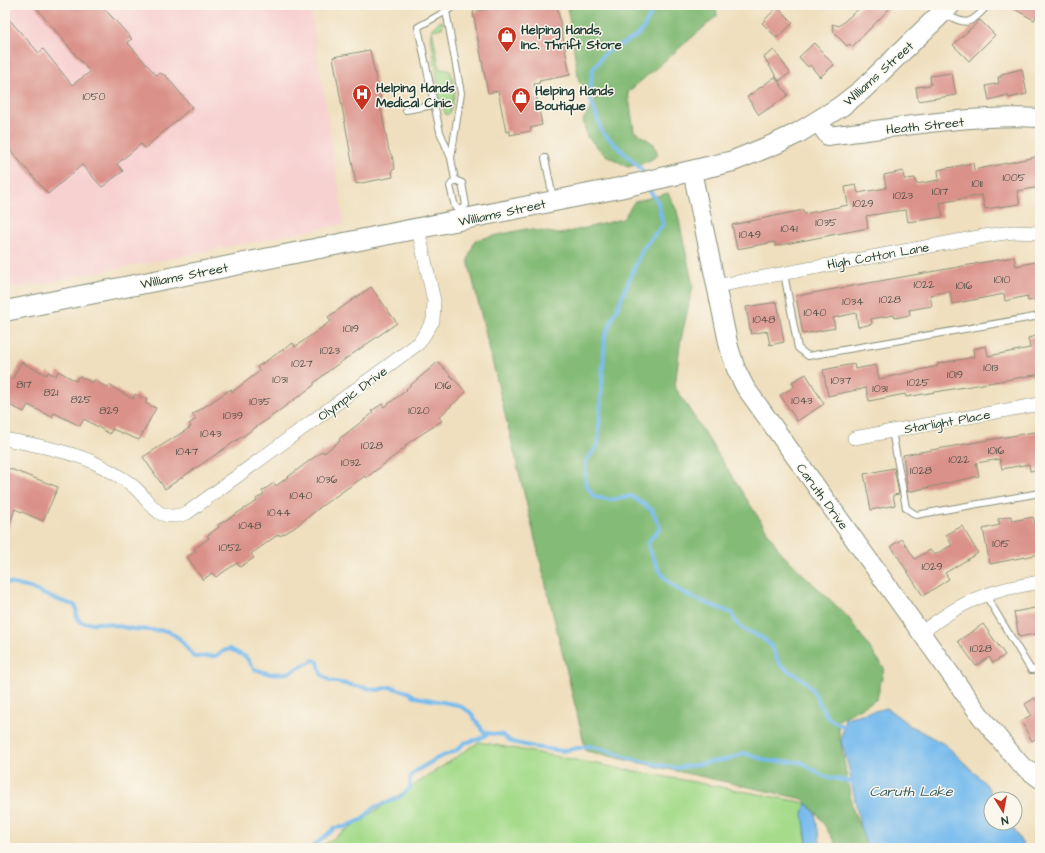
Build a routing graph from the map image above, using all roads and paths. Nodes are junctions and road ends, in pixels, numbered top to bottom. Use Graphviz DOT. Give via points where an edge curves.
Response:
graph roads {
  1 [pos="457,5"];
  2 [pos="988,5"];
  3 [pos="946,9"];
  4 [pos="446,11"];
  5 [pos="434,105"];
  6 [pos="406,110"];
  7 [pos="1040,118"];
  8 [pos="818,122"];
  9 [pos="450,158"];
  10 [pos="544,158"];
  11 [pos="692,171"];
  12 [pos="455,180"];
  13 [pos="553,201"];
  14 [pos="462,214"];
  15 [pos="418,229"];
  16 [pos="1040,233"];
  17 [pos="784,272"];
  18 [pos="716,286"];
  19 [pos="5,311"];
  20 [pos="1040,316"];
  21 [pos="1040,404"];
  22 [pos="892,431"];
  23 [pos="854,438"];
  24 [pos="5,439"];
  25 [pos="1040,493"];
  26 [pos="1040,582"];
  27 [pos="985,594"];
  28 [pos="921,633"];
  29 [pos="1040,669"];
  30 [pos="1040,780"];
  1 -- 4 [label="lane"];
  2 -- 3 [label="lane" via="969,22 960,23"];
  3 -- 8 [label="main road, Williams Street" via="862,90"];
  4 -- 5 [label="lane" via="418,27"];
  4 -- 9 [label="lane" via="461,93"];
  5 -- 6 [label="lane"];
  5 -- 9 [label="lane" via="440,132"];
  7 -- 8 [label="street, Heath Street" via="1018,116 828,136"];
  8 -- 11 [label="main road, Williams Street" via="733,161"];
  9 -- 12 [label="lane"];
  10 -- 13 [label="lane"];
  11 -- 13 [label="main road, Williams Street"];
  11 -- 18 [label="street, Caruth Drive"];
  12 -- 14 [label="lane" via="450,186 455,207"];
  12 -- 14 [label="lane" via="462,183 466,205"];
  13 -- 14 [label="main road, Williams Street"];
  14 -- 15 [label="main road, Williams Street"];
  15 -- 19 [label="main road, Williams Street"];
  15 -- 24 [label="street, Olympic Drive" via="434,301 433,322 419,343 187,513 176,517 156,512 133,486 90,461"];
  16 -- 17 [label="street, High Cotton Lane" via="1013,232 984,236"];
  17 -- 18 [label="street, High Cotton Lane"];
  17 -- 20 [label="lane" via="798,348 808,356"];
  18 -- 28 [label="street, Caruth Drive" via="729,347 745,387"];
  21 -- 22 [label="street, Starlight Place"];
  22 -- 23 [label="street, Starlight Place"];
  22 -- 25 [label="lane" via="906,508 916,515"];
  26 -- 27 [label="street"];
  27 -- 28 [label="street" via="963,604"];
  27 -- 29 [label="lane" via="1031,670"];
  28 -- 30 [label="street, Caruth Drive" via="1000,741 1020,764"];
}
